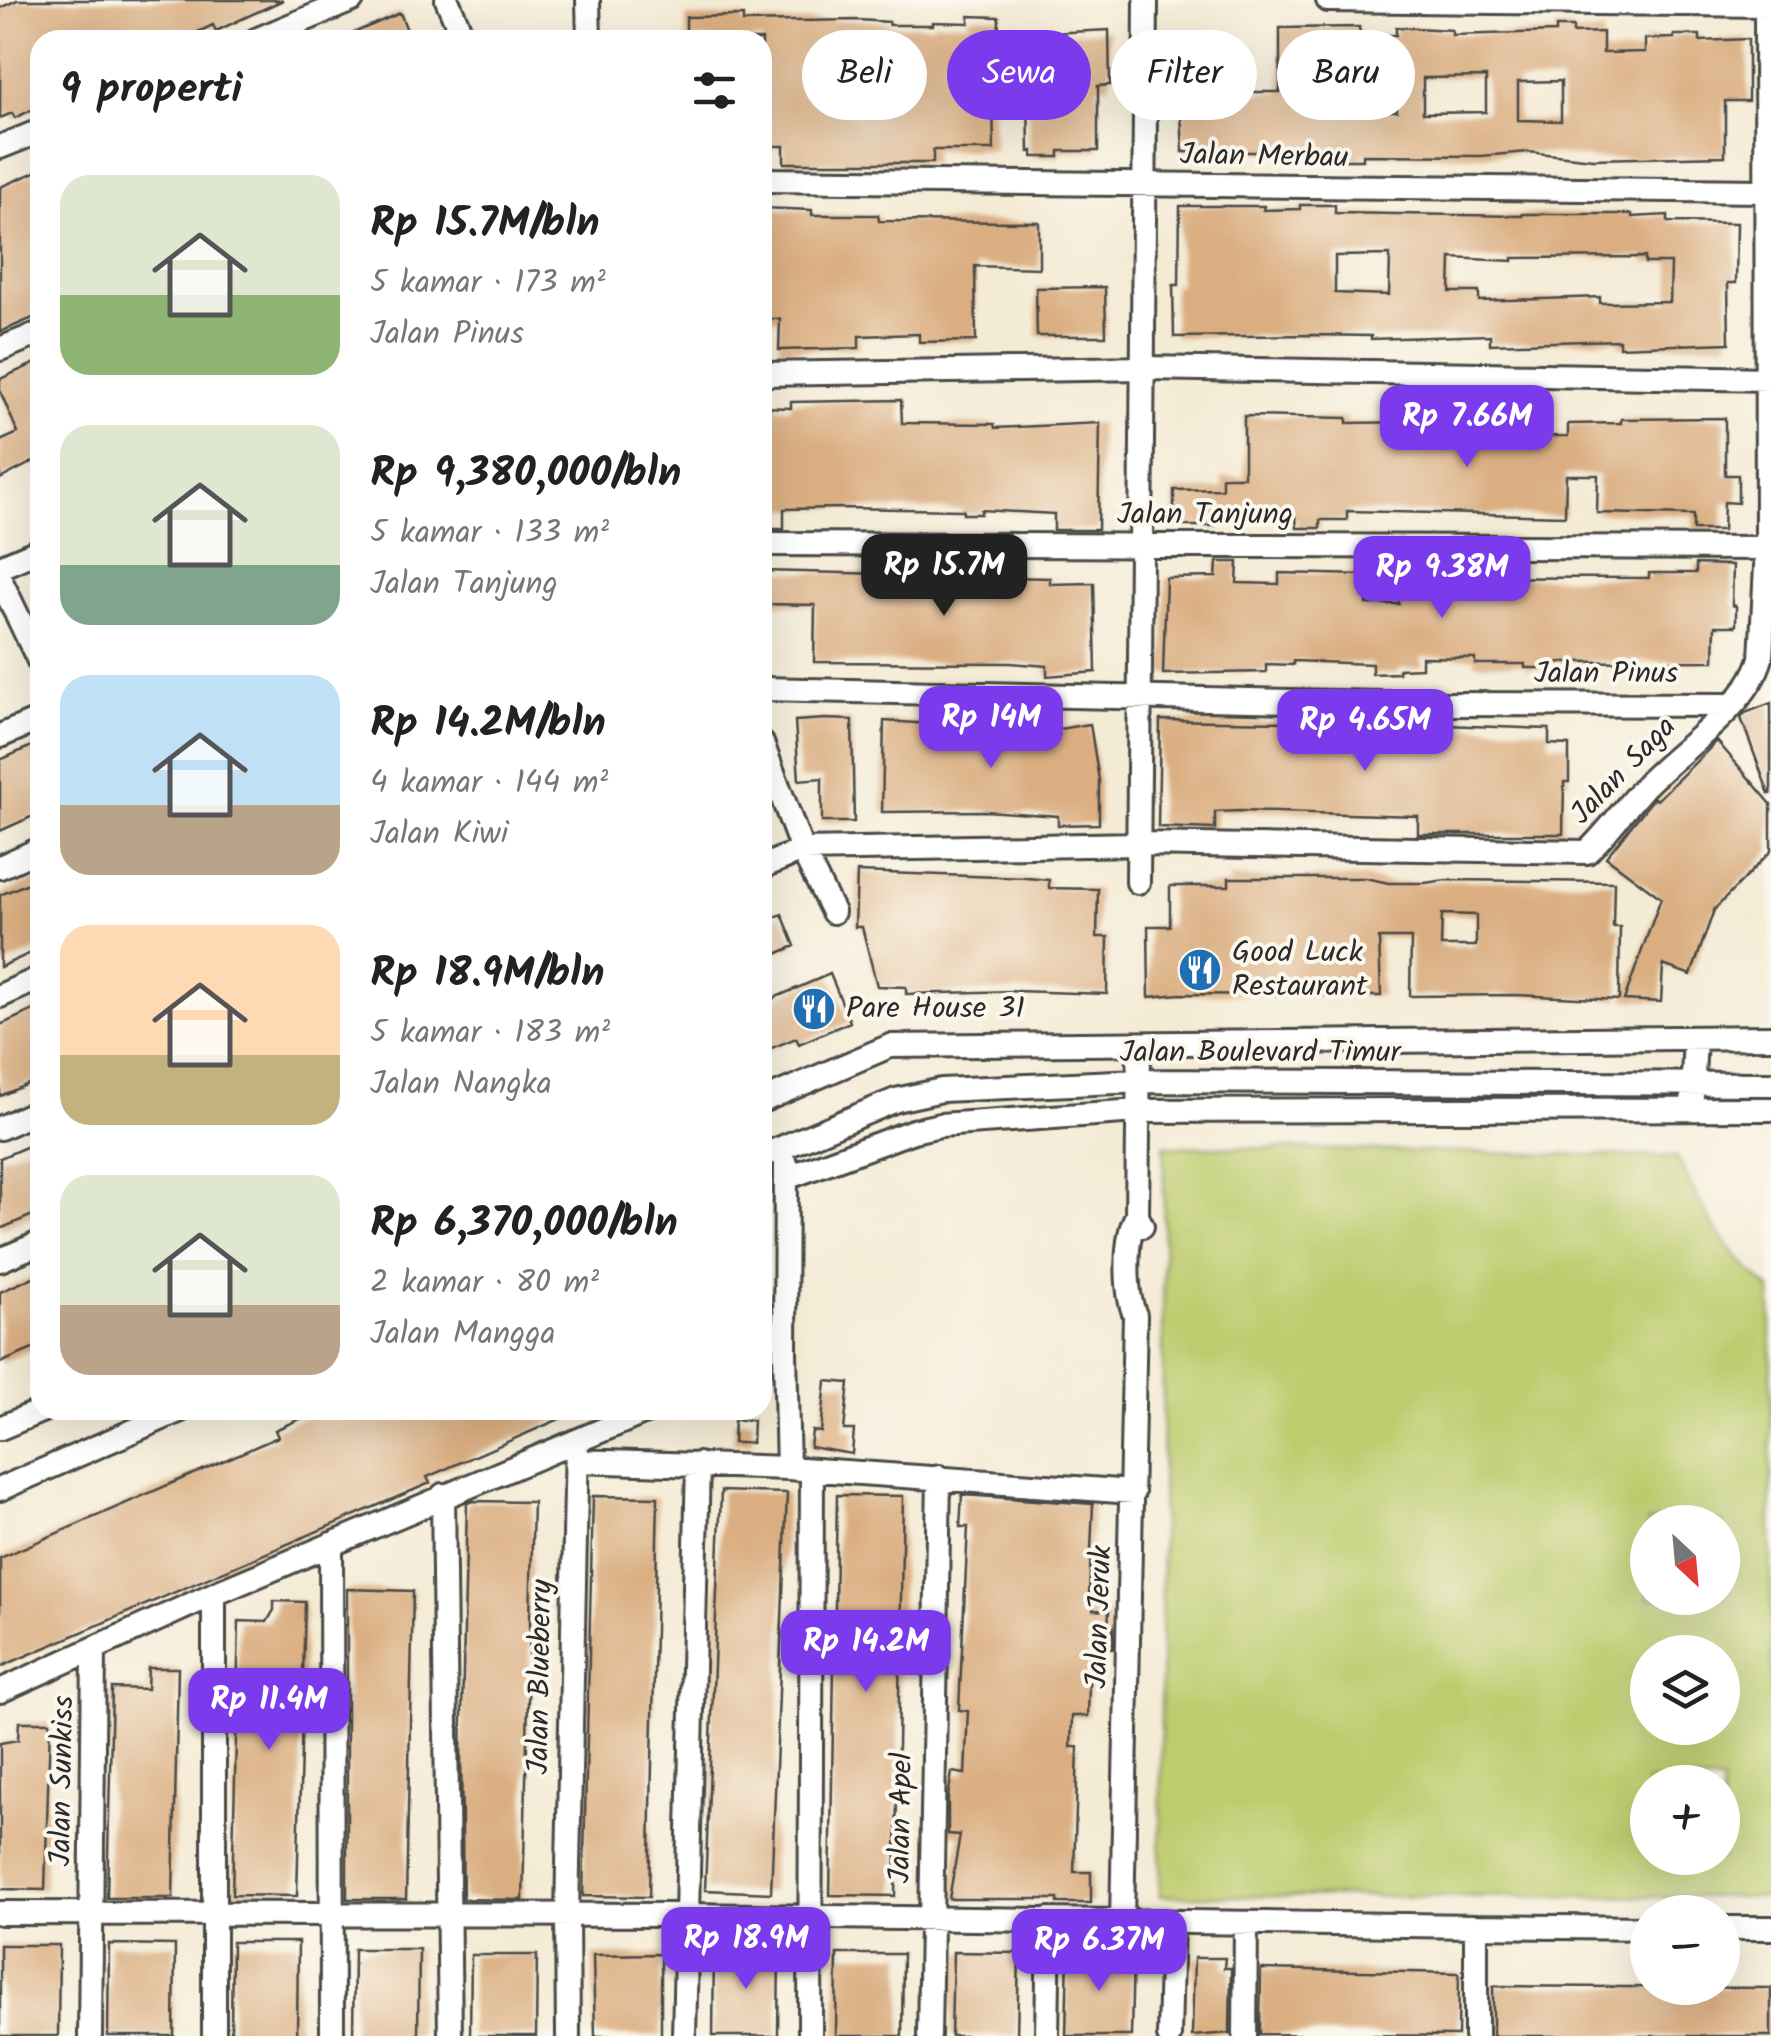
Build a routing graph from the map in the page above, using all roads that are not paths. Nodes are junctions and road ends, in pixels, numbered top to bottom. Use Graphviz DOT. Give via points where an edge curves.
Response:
graph roads {
  1 [pos="352,0"];
  2 [pos="447,0"];
  3 [pos="588,0"];
  4 [pos="1146,0"];
  5 [pos="1328,0"];
  6 [pos="1766,2"];
  7 [pos="280,30"];
  8 [pos="460,30"];
  9 [pos="589,30"];
  10 [pos="30,134"];
  11 [pos="0,147"];
  12 [pos="772,180"];
  13 [pos="1146,186"];
  14 [pos="1765,191"];
  15 [pos="30,336"];
  16 [pos="0,349"];
  17 [pos="1145,368"];
  18 [pos="772,374"];
  19 [pos="1769,379"];
  20 [pos="772,544"];
  21 [pos="1141,544"];
  22 [pos="1767,548"];
  23 [pos="30,554"];
  24 [pos="0,567"];
  25 [pos="0,579"];
  26 [pos="30,642"];
  27 [pos="772,689"];
  28 [pos="1140,697"];
  29 [pos="1730,705"];
  30 [pos="30,723"];
  31 [pos="0,736"];
  32 [pos="772,770"];
  33 [pos="1139,844"];
  34 [pos="802,850"];
  35 [pos="30,854"];
  36 [pos="772,863"];
  37 [pos="0,867"];
  38 [pos="1138,882"];
  39 [pos="833,912"];
  40 [pos="30,982"];
  41 [pos="0,996"];
  42 [pos="1696,1038"];
  43 [pos="1771,1038"];
  44 [pos="1139,1045"];
  45 [pos="1138,1081"];
  46 [pos="1691,1084"];
  47 [pos="1771,1084"];
  48 [pos="772,1098"];
  49 [pos="1692,1110"];
  50 [pos="1771,1110"];
  51 [pos="1137,1111"];
  52 [pos="30,1114"];
  53 [pos="0,1128"];
  54 [pos="788,1146"];
  55 [pos="772,1152"];
  56 [pos="786,1178"];
  57 [pos="30,1247"];
  58 [pos="0,1260"];
  59 [pos="785,1352"];
  60 [pos="772,1358"];
  61 [pos="30,1415"];
  62 [pos="158,1420"];
  63 [pos="632,1420"];
  64 [pos="0,1428"];
  65 [pos="577,1451"];
  66 [pos="698,1464"];
  67 [pos="800,1468"];
  68 [pos="939,1476"];
  69 [pos="0,1489"];
  70 [pos="1133,1492"];
  71 [pos="443,1495"];
  72 [pos="331,1544"];
  73 [pos="214,1594"];
  74 [pos="94,1649"];
  75 [pos="0,1690"];
  76 [pos="0,1913"];
  77 [pos="92,1914"];
  78 [pos="215,1914"];
  79 [pos="334,1914"];
  80 [pos="450,1914"];
  81 [pos="566,1914"];
  82 [pos="684,1915"];
  83 [pos="811,1918"];
  84 [pos="1049,1919"];
  85 [pos="930,1920"];
  86 [pos="1122,1920"];
  87 [pos="1172,1922"];
  88 [pos="1246,1923"];
  89 [pos="1476,1926"];
  90 [pos="1630,1928"];
  91 [pos="1740,1928"];
  92 [pos="1771,1928"];
  93 [pos="90,2036"];
  94 [pos="214,2036"];
  95 [pos="332,2036"];
  96 [pos="450,2036"];
  97 [pos="568,2036"];
  98 [pos="684,2036"];
  99 [pos="810,2036"];
  100 [pos="928,2036"];
  101 [pos="1047,2036"];
  102 [pos="1169,2036"];
  103 [pos="1245,2036"];
  104 [pos="1476,2036"];
  1 -- 7 [label="street"];
  2 -- 8 [label="street"];
  3 -- 9 [label="street"];
  4 -- 13 [label="street"];
  5 -- 6 [label="street"];
  6 -- 14 [label="street, Jalan Saga"];
  10 -- 11 [label="street"];
  12 -- 13 [label="street, Jalan Merbau"];
  13 -- 14 [label="street, Jalan Merbau"];
  13 -- 17 [label="street"];
  14 -- 19 [label="street, Jalan Saga"];
  15 -- 16 [label="street"];
  17 -- 18 [label="street"];
  17 -- 19 [label="street"];
  17 -- 21 [label="street"];
  19 -- 22 [label="street, Jalan Saga"];
  20 -- 21 [label="street, Jalan Tanjung"];
  21 -- 22 [label="street, Jalan Tanjung"];
  21 -- 28 [label="street"];
  22 -- 29 [label="street, Jalan Saga" via="1761,658 1752,682"];
  23 -- 24 [label="street"];
  25 -- 26 [label="street"];
  27 -- 28 [label="street, Jalan Pinus"];
  28 -- 29 [label="street, Jalan Pinus"];
  28 -- 33 [label="street"];
  29 -- 33 [label="street, Jalan Saga" via="1591,848 1573,854"];
  30 -- 31 [label="street"];
  32 -- 34 [label="street"];
  33 -- 34 [label="street"];
  33 -- 38 [label="street"];
  34 -- 36 [label="street"];
  34 -- 39 [label="street"];
  35 -- 37 [label="street"];
  40 -- 41 [label="street"];
  42 -- 43 [label="street, Jalan Boulevard Timur"];
  42 -- 44 [label="street, Jalan Boulevard Timur"];
  42 -- 46 [label="street"];
  44 -- 45 [label="street, Jalan Jeruk"];
  44 -- 48 [label="street, Jalan Boulevard Timur" via="890,1046"];
  45 -- 46 [label="street, Jalan Boulevard Timur"];
  45 -- 51 [label="street, Jalan Jeruk"];
  45 -- 54 [label="street, Jalan Boulevard Timur" via="916,1093"];
  46 -- 47 [label="street, Jalan Boulevard Timur"];
  46 -- 49 [label="street"];
  49 -- 50 [label="street, Jalan Boulevard Timur"];
  49 -- 51 [label="street, Jalan Boulevard Timur"];
  51 -- 56 [label="street, Jalan Boulevard Timur" via="940,1125"];
  51 -- 70 [label="street, Jalan Jeruk" via="1143,1301 1135,1314"];
  52 -- 53 [label="street"];
  54 -- 55 [label="street, Jalan Boulevard Timur"];
  54 -- 56 [label="street"];
  56 -- 59 [label="street"];
  57 -- 58 [label="street"];
  59 -- 60 [label="street"];
  59 -- 67 [label="street"];
  61 -- 64 [label="street"];
  62 -- 69 [label="street"];
  63 -- 65 [label="street"];
  65 -- 66 [label="street"];
  65 -- 71 [label="street"];
  65 -- 81 [label="street, Jalan Blueberry"];
  66 -- 67 [label="street"];
  66 -- 82 [label="street"];
  67 -- 68 [label="street"];
  67 -- 83 [label="street"];
  68 -- 70 [label="street"];
  68 -- 85 [label="street, Jalan Apel"];
  70 -- 86 [label="street, Jalan Jeruk"];
  71 -- 72 [label="street"];
  71 -- 80 [label="street"];
  72 -- 73 [label="street"];
  72 -- 79 [label="street"];
  73 -- 74 [label="street"];
  73 -- 78 [label="street"];
  74 -- 75 [label="street"];
  74 -- 77 [label="street, Jalan Sunkiss"];
  76 -- 77 [label="street"];
  77 -- 78 [label="street"];
  77 -- 93 [label="street, Jalan Sunkiss"];
  78 -- 79 [label="street"];
  78 -- 94 [label="street"];
  79 -- 80 [label="street"];
  79 -- 95 [label="street"];
  80 -- 81 [label="street"];
  80 -- 96 [label="street"];
  81 -- 82 [label="street"];
  81 -- 97 [label="street, Jalan Blueberry"];
  82 -- 83 [label="street"];
  82 -- 98 [label="street"];
  83 -- 85 [label="street"];
  83 -- 99 [label="street"];
  84 -- 85 [label="street"];
  84 -- 86 [label="street"];
  84 -- 101 [label="street"];
  85 -- 100 [label="street, Jalan Apel"];
  86 -- 87 [label="street"];
  87 -- 88 [label="street"];
  87 -- 102 [label="street"];
  88 -- 89 [label="street"];
  88 -- 103 [label="street"];
  89 -- 90 [label="street"];
  89 -- 104 [label="street"];
  91 -- 92 [label="street"];
}
